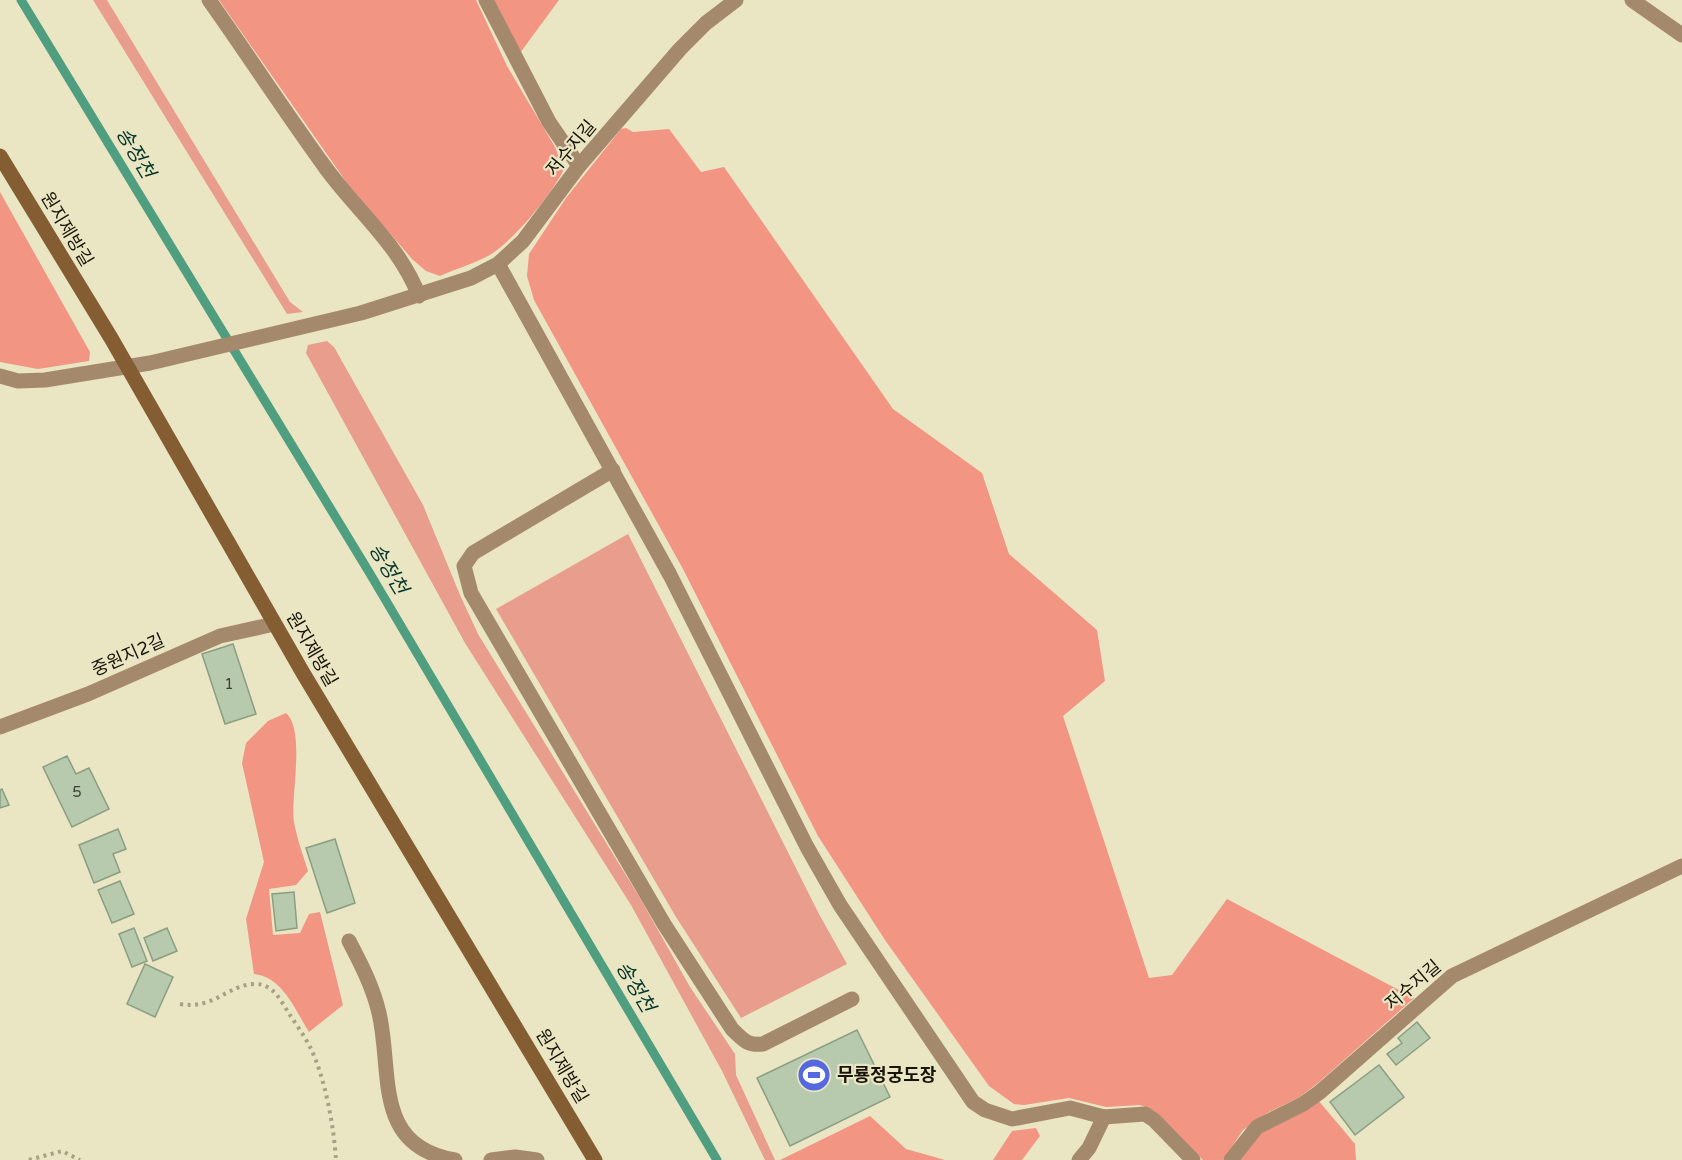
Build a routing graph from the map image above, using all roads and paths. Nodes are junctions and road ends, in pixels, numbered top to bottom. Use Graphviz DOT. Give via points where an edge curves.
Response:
graph roads {
  1 [pos="209,0"];
  2 [pos="486,0"];
  3 [pos="736,0"];
  4 [pos="1632,0"];
  5 [pos="1682,35"];
  6 [pos="0,156"];
  7 [pos="579,166"];
  8 [pos="498,264"];
  9 [pos="419,296"];
  10 [pos="128,368"];
  11 [pos="0,376"];
  12 [pos="613,471"];
  13 [pos="274,624"];
  14 [pos="0,727"];
  15 [pos="1682,866"];
  16 [pos="349,940"];
  17 [pos="852,999"];
  18 [pos="180,1004"];
  19 [pos="1104,1117"];
  20 [pos="590,1158"];
  21 [pos="29,1160"];
  22 [pos="80,1160"];
  23 [pos="336,1160"];
  24 [pos="455,1160"];
  25 [pos="491,1160"];
  26 [pos="537,1160"];
  27 [pos="1079,1160"];
  28 [pos="1193,1160"];
  29 [pos="1231,1160"];
  1 -- 9 [label="street" via="324,166 392,248"];
  2 -- 7 [label="street" via="549,122"];
  3 -- 7 [label="street, 저수지길" via="680,49"];
  4 -- 5 [label="street"];
  6 -- 10 [label="street, 원지제방길"];
  7 -- 8 [label="street, 저수지길" via="523,241"];
  8 -- 9 [label="street, 저수지길"];
  8 -- 12 [label="street"];
  9 -- 10 [label="street, 저수지길"];
  10 -- 11 [label="street" via="45,380 18,381"];
  10 -- 13 [label="street, 원지제방길"];
  12 -- 17 [label="street" via="473,553 464,566 471,593 664,924 744,1042 763,1044"];
  12 -- 19 [label="street" via="840,905 973,1102 1012,1119 1070,1108"];
  13 -- 14 [label="street, 중원지2길" via="219,636 88,694"];
  13 -- 20 [label="street, 원지제방길"];
  15 -- 29 [label="street, 저수지길" via="1452,976 1320,1092 1257,1127"];
  16 -- 24 [label="street" via="370,981 379,1011 387,1088 401,1128 412,1143"];
  18 -- 23 [label="path" via="207,1003 248,984 268,987 277,994 311,1048 324,1089"];
  19 -- 27 [label="street"];
  19 -- 28 [label="street" via="1145,1114"];
  21 -- 22 [label="path" via="62,1152"];
  25 -- 26 [label="street"];
}
